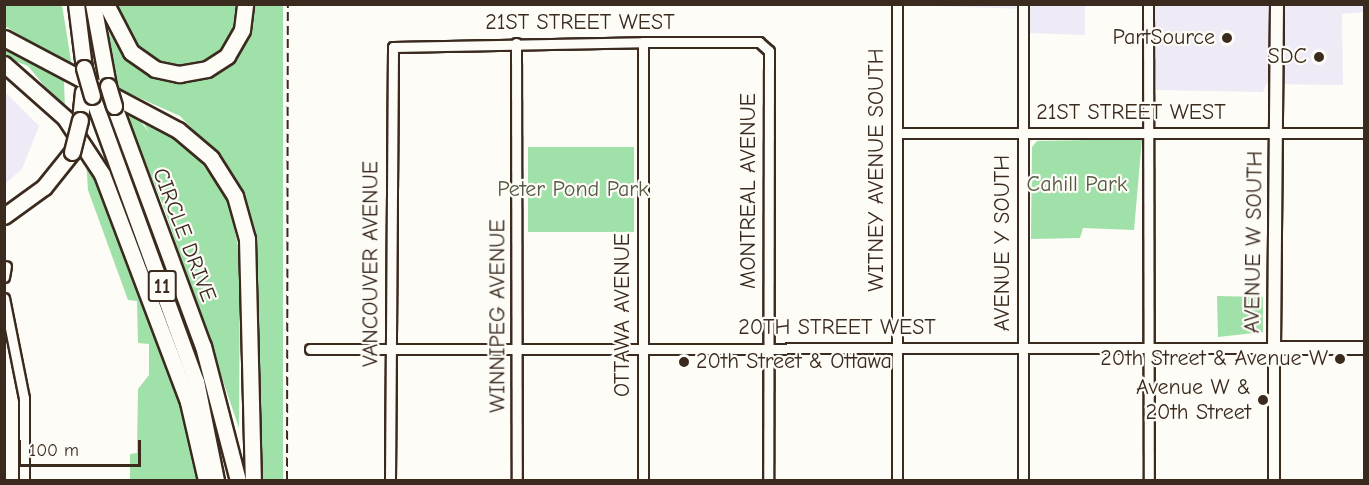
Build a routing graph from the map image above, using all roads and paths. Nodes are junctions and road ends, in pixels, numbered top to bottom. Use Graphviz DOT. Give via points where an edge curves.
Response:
graph roads {
  1 [pos="76,4"];
  2 [pos="93,4"];
  3 [pos="106,4"];
  4 [pos="245,4"];
  5 [pos="897,4"];
  6 [pos="1023,4"];
  7 [pos="1149,4"];
  8 [pos="1277,4"];
  9 [pos="4,38"];
  10 [pos="643,42"];
  11 [pos="516,43"];
  12 [pos="767,45"];
  13 [pos="393,47"];
  14 [pos="4,64"];
  15 [pos="88,94"];
  16 [pos="1022,132"];
  17 [pos="897,133"];
  18 [pos="1149,133"];
  19 [pos="1276,133"];
  20 [pos="1365,133"];
  21 [pos="4,216"];
  22 [pos="6,266"];
  23 [pos="4,277"];
  24 [pos="4,298"];
  25 [pos="896,348"];
  26 [pos="1023,348"];
  27 [pos="1149,348"];
  28 [pos="1274,348"];
  29 [pos="1365,348"];
  30 [pos="310,349"];
  31 [pos="768,349"];
  32 [pos="390,350"];
  33 [pos="643,350"];
  34 [pos="518,351"];
  35 [pos="24,480"];
  36 [pos="206,480"];
  37 [pos="216,480"];
  38 [pos="238,480"];
  39 [pos="253,480"];
  40 [pos="390,480"];
  41 [pos="517,480"];
  42 [pos="643,480"];
  43 [pos="768,480"];
  44 [pos="897,480"];
  45 [pos="1023,480"];
  46 [pos="1149,480"];
  47 [pos="1274,480"];
  1 -- 15 [label="highway, CIRCLE DRIVE / 11, bridge"];
  2 -- 38 [label="highway, CIRCLE DRIVE / 11, bridge" via="108,86 207,355"];
  3 -- 4 [label="highway" via="117,33 137,57 162,72 186,74 214,65 231,51 242,30"];
  5 -- 17 [label="street, WITNEY AVENUE SOUTH"];
  6 -- 16 [label="street, AVENUE Y SOUTH"];
  7 -- 18 [label="street"];
  8 -- 19 [label="main road, AVENUE W SOUTH"];
  9 -- 39 [label="highway" via="178,129 212,158 235,196 247,239"];
  10 -- 11 [label="street, 21ST STREET WEST"];
  10 -- 12 [label="street, 21ST STREET WEST"];
  10 -- 33 [label="street, OTTAWA AVENUE"];
  11 -- 13 [label="street, 21ST STREET WEST"];
  11 -- 34 [label="street, WINNIPEG AVENUE"];
  12 -- 31 [label="street, MONTREAL AVENUE"];
  13 -- 32 [label="street, VANCOUVER AVENUE"];
  14 -- 36 [label="highway" via="65,118 102,174 188,402"];
  15 -- 21 [label="highway, bridge" via="72,152 44,187"];
  15 -- 37 [label="highway, CIRCLE DRIVE / 11" via="189,360"];
  16 -- 17 [label="street, 21ST STREET WEST"];
  16 -- 18 [label="street, 21ST STREET WEST"];
  16 -- 26 [label="street, AVENUE Y SOUTH"];
  17 -- 25 [label="street, WITNEY AVENUE SOUTH"];
  18 -- 19 [label="street, 21ST STREET WEST"];
  18 -- 27 [label="street"];
  19 -- 20 [label="street, 21ST STREET WEST"];
  19 -- 28 [label="main road, AVENUE W SOUTH"];
  22 -- 23 [label="street"];
  24 -- 35 [label="street" via="24,398"];
  25 -- 26 [label="street, 20TH STREET WEST"];
  25 -- 31 [label="street, 20TH STREET WEST"];
  25 -- 44 [label="street, WITNEY AVENUE SOUTH"];
  26 -- 27 [label="street, 20TH STREET WEST"];
  26 -- 45 [label="street, AVENUE Y SOUTH"];
  27 -- 28 [label="street, 20TH STREET WEST"];
  27 -- 46 [label="street"];
  28 -- 29 [label="main road, 20TH STREET WEST"];
  28 -- 47 [label="street, AVENUE W SOUTH"];
  30 -- 32 [label="street, 20TH STREET WEST"];
  31 -- 33 [label="street, 20TH STREET WEST"];
  31 -- 43 [label="street, MONTREAL AVENUE"];
  32 -- 34 [label="street, 20TH STREET WEST"];
  32 -- 40 [label="street, VANCOUVER AVENUE"];
  33 -- 34 [label="street, 20TH STREET WEST"];
  33 -- 42 [label="street, OTTAWA AVENUE"];
  34 -- 41 [label="street, WINNIPEG AVENUE"];
}
